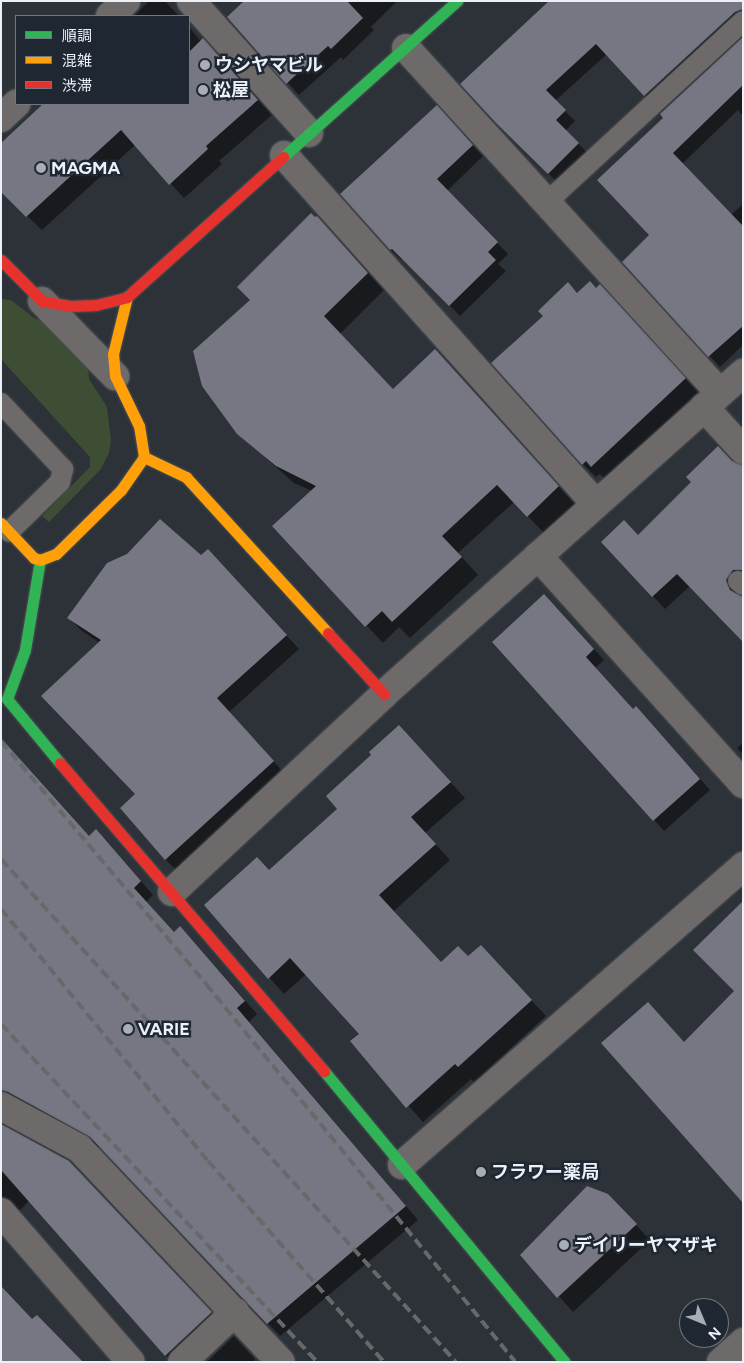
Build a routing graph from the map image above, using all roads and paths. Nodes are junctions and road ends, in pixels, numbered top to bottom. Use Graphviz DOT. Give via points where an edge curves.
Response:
graph roads {
  1 [pos="126,1"];
  2 [pos="191,1"];
  3 [pos="457,1"];
  4 [pos="111,15"];
  5 [pos="743,21"];
  6 [pos="406,48"];
  7 [pos="15,105"];
  8 [pos="1,118"];
  9 [pos="309,133"];
  10 [pos="284,155"];
  11 [pos="546,202"];
  12 [pos="1,260"];
  13 [pos="22,281"];
  14 [pos="1,282"];
  15 [pos="127,296"];
  16 [pos="42,301"];
  17 [pos="743,373"];
  18 [pos="114,376"];
  19 [pos="712,400"];
  20 [pos="1,403"];
  21 [pos="743,450"];
  22 [pos="144,457"];
  23 [pos="595,504"];
  24 [pos="5,527"];
  25 [pos="538,556"];
  26 [pos="40,560"];
  27 [pos="384,694"];
  28 [pos="743,784"];
  29 [pos="743,866"];
  30 [pos="172,892"];
  31 [pos="1,1106"];
  32 [pos="402,1165"];
  33 [pos="1,1212"];
  34 [pos="235,1312"];
  35 [pos="743,1342"];
  36 [pos="131,1362"];
  37 [pos="182,1362"];
  38 [pos="281,1362"];
  39 [pos="565,1362"];
  40 [pos="721,1362"];
  1 -- 4 [label="street"];
  2 -- 9 [label="street"];
  3 -- 6 [label="street"];
  5 -- 11 [label="lane"];
  6 -- 9 [label="street"];
  6 -- 11 [label="street"];
  7 -- 8 [label="street"];
  9 -- 10 [label="street"];
  10 -- 15 [label="street"];
  10 -- 23 [label="street"];
  11 -- 19 [label="street"];
  12 -- 13 [label="street"];
  13 -- 14 [label="lane"];
  13 -- 16 [label="street"];
  15 -- 16 [label="street" via="96,305 70,306"];
  15 -- 18 [label="street" via="113,354"];
  16 -- 18 [label="street"];
  17 -- 19 [label="street"];
  18 -- 22 [label="street" via="139,426"];
  19 -- 21 [label="street"];
  19 -- 23 [label="street"];
  20 -- 24 [label="lane" via="63,469 60,482"];
  22 -- 26 [label="street" via="121,490 56,554"];
  22 -- 27 [label="street" via="186,476"];
  23 -- 25 [label="street"];
  24 -- 26 [label="street" via="34,558"];
  25 -- 27 [label="street"];
  25 -- 28 [label="street"];
  26 -- 30 [label="street" via="25,650 7,698"];
  27 -- 30 [label="street"];
  29 -- 32 [label="street"];
  30 -- 32 [label="street"];
  31 -- 34 [label="street" via="79,1148"];
  32 -- 39 [label="street"];
  33 -- 36 [label="street"];
  34 -- 37 [label="street"];
  34 -- 38 [label="street"];
  35 -- 40 [label="street"];
}
